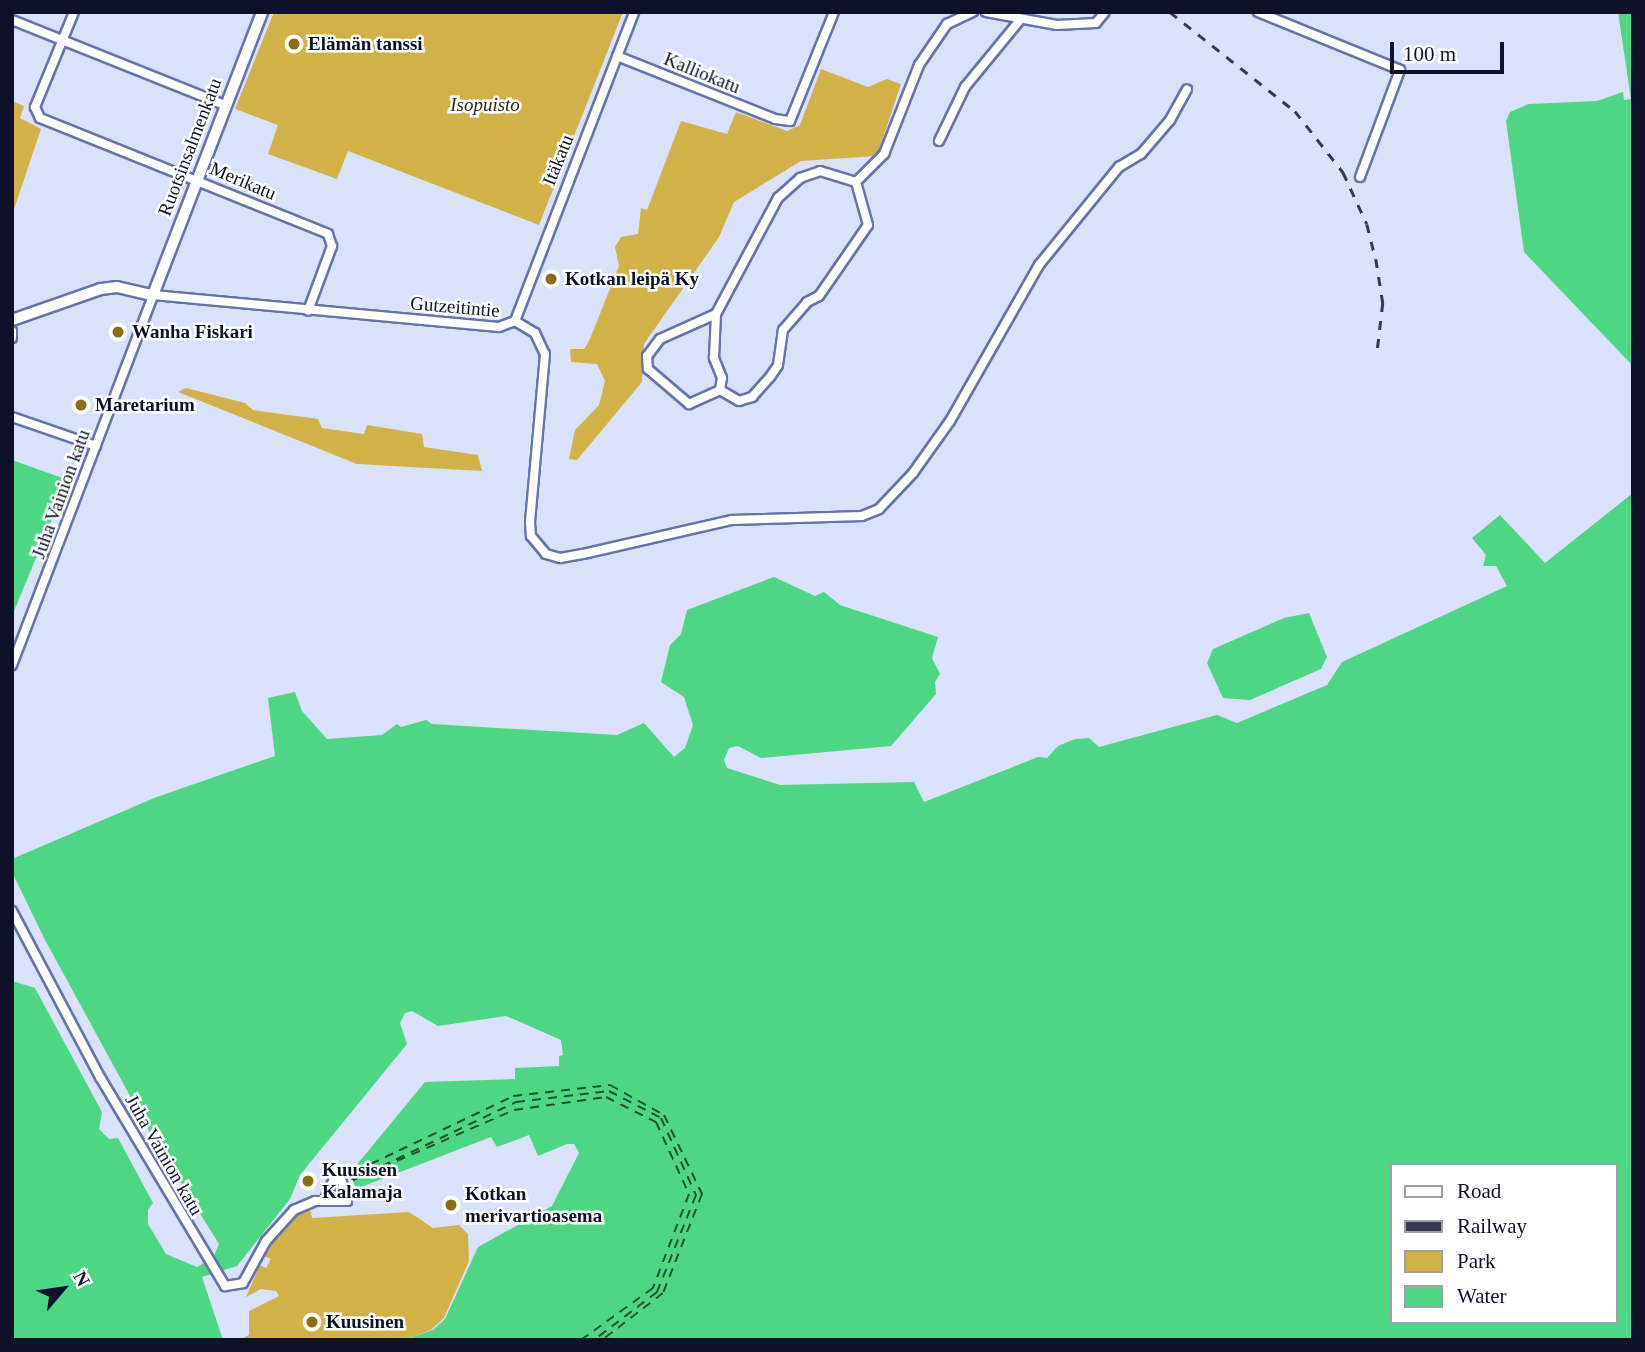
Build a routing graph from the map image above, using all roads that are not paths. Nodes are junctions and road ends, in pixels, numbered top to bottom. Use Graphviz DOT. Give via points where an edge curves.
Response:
graph roads {
  1 [pos="74,12"];
  2 [pos="261,12"];
  3 [pos="634,12"];
  4 [pos="834,12"];
  5 [pos="973,12"];
  6 [pos="986,12"];
  7 [pos="1104,12"];
  8 [pos="1258,12"];
  9 [pos="12,20"];
  10 [pos="1020,20"];
  11 [pos="63,41"];
  12 [pos="617,56"];
  13 [pos="1187,89"];
  14 [pos="225,105"];
  15 [pos="939,141"];
  16 [pos="1360,177"];
  17 [pos="196,178"];
  18 [pos="856,182"];
  19 [pos="153,295"];
  20 [pos="308,311"];
  21 [pos="716,314"];
  22 [pos="12,320"];
  23 [pos="515,321"];
  24 [pos="12,331"];
  25 [pos="12,338"];
  26 [pos="720,390"];
  27 [pos="12,417"];
  28 [pos="96,446"];
  29 [pos="12,665"];
  30 [pos="12,911"];
  31 [pos="325,1199"];
  1 -- 11 [label="street"];
  2 -- 14 [label="street, Ruotsinsalmenkatu"];
  3 -- 12 [label="street, Itäkatu"];
  4 -- 12 [label="street, Kalliokatu" via="790,121"];
  5 -- 18 [label="street" via="947,24 933,40 884,153"];
  6 -- 10 [label="street"];
  7 -- 10 [label="street" via="1096,23 1057,25"];
  8 -- 16 [label="street" via="1400,70"];
  9 -- 11 [label="street"];
  10 -- 15 [label="street" via="965,88"];
  11 -- 14 [label="street"];
  11 -- 17 [label="street, Merikatu" via="35,107 40,118"];
  12 -- 23 [label="street, Itäkatu"];
  13 -- 23 [label="street, Gutzeitintie" via="1181,107 1142,154 1119,167 1039,265 950,421 913,473 879,509 862,516 732,520 560,558 546,554 535,543 530,522 546,361 540,339"];
  14 -- 17 [label="street, Ruotsinsalmenkatu"];
  17 -- 19 [label="street, Ruotsinsalmenkatu"];
  17 -- 20 [label="street, Merikatu" via="332,237"];
  18 -- 21 [label="street" via="820,171 800,178 778,198"];
  18 -- 26 [label="street" via="868,225 819,296 807,302 783,330 778,365 771,377 752,397 739,401"];
  19 -- 20 [label="street, Gutzeitintie"];
  19 -- 22 [label="street" via="101,289"];
  19 -- 28 [label="street, Juha Vainion katu"];
  20 -- 23 [label="street, Gutzeitintie" via="500,328"];
  21 -- 26 [label="street" via="714,358"];
  21 -- 26 [label="street" via="660,339 647,356 648,369 685,402"];
  24 -- 25 [label="street"];
  27 -- 28 [label="street"];
  28 -- 29 [label="street, Juha Vainion katu"];
  30 -- 31 [label="street, Juha Vainion katu" via="100,1077 225,1286 243,1283 266,1241 294,1210"];
}
